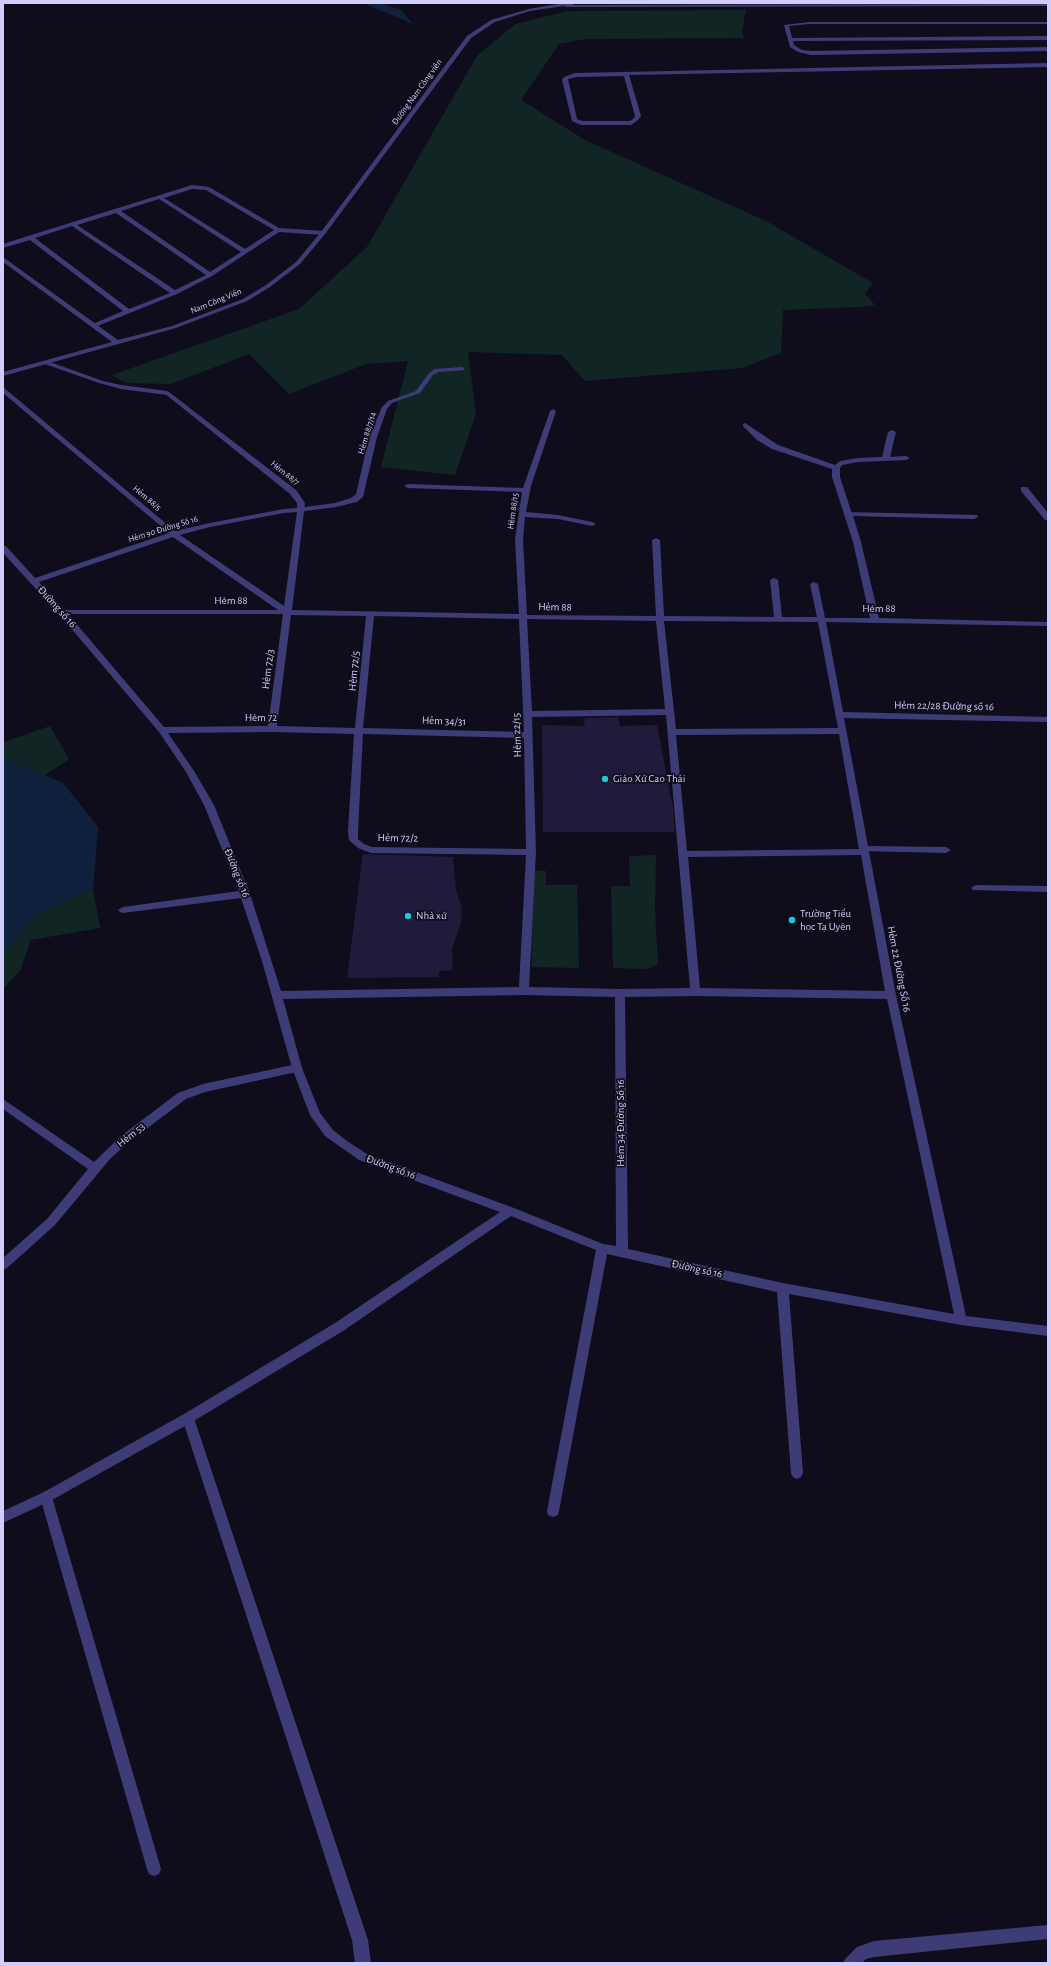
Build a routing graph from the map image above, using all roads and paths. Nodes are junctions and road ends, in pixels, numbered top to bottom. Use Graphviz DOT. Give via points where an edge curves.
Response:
graph roads {
  1 [pos="573,3"];
  2 [pos="752,4"];
  3 [pos="1048,5"];
  4 [pos="556,6"];
  5 [pos="1048,22"];
  6 [pos="1048,38"];
  7 [pos="790,40"];
  8 [pos="1048,49"];
  9 [pos="1048,65"];
  10 [pos="626,74"];
  11 [pos="159,197"];
  12 [pos="116,210"];
  13 [pos="72,224"];
  14 [pos="278,230"];
  15 [pos="323,233"];
  16 [pos="30,237"];
  17 [pos="3,246"];
  18 [pos="245,252"];
  19 [pos="3,259"];
  20 [pos="210,275"];
  21 [pos="175,293"];
  22 [pos="128,312"];
  23 [pos="95,325"];
  24 [pos="118,343"];
  25 [pos="48,362"];
  26 [pos="462,368"];
  27 [pos="3,374"];
  28 [pos="3,388"];
  29 [pos="553,412"];
  30 [pos="745,425"];
  31 [pos="892,432"];
  32 [pos="886,457"];
  33 [pos="906,458"];
  34 [pos="836,468"];
  35 [pos="408,486"];
  36 [pos="1024,489"];
  37 [pos="526,490"];
  38 [pos="302,510"];
  39 [pos="522,514"];
  40 [pos="848,514"];
  41 [pos="974,517"];
  42 [pos="1048,518"];
  43 [pos="592,524"];
  44 [pos="174,534"];
  45 [pos="656,540"];
  46 [pos="3,548"];
  47 [pos="774,580"];
  48 [pos="35,581"];
  49 [pos="814,584"];
  50 [pos="62,612"];
  51 [pos="287,612"];
  52 [pos="370,614"];
  53 [pos="523,617"];
  54 [pos="660,619"];
  55 [pos="778,619"];
  56 [pos="822,620"];
  57 [pos="875,620"];
  58 [pos="1048,624"];
  59 [pos="670,712"];
  60 [pos="528,714"];
  61 [pos="840,715"];
  62 [pos="1048,719"];
  63 [pos="272,729"];
  64 [pos="162,730"];
  65 [pos="359,730"];
  66 [pos="843,731"];
  67 [pos="672,732"];
  68 [pos="529,735"];
  69 [pos="946,850"];
  70 [pos="864,851"];
  71 [pos="531,852"];
  72 [pos="683,854"];
  73 [pos="976,888"];
  74 [pos="1048,889"];
  75 [pos="245,894"];
  76 [pos="123,910"];
  77 [pos="524,991"];
  78 [pos="695,992"];
  79 [pos="620,993"];
  80 [pos="891,995"];
  81 [pos="277,996"];
  82 [pos="297,1068"];
  83 [pos="3,1103"];
  84 [pos="95,1168"];
  85 [pos="510,1211"];
  86 [pos="602,1248"];
  87 [pos="622,1253"];
  88 [pos="3,1265"];
  89 [pos="783,1288"];
  90 [pos="961,1320"];
  91 [pos="1048,1330"];
  92 [pos="188,1418"];
  93 [pos="797,1473"];
  94 [pos="46,1497"];
  95 [pos="553,1511"];
  96 [pos="3,1518"];
  97 [pos="154,1869"];
  98 [pos="1048,1932"];
  99 [pos="363,1963"];
  100 [pos="852,1963"];
  1 -- 4 [label="street, Đường Nam Công viên"];
  2 -- 3 [label="street, Đường Nam Công viên"];
  2 -- 4 [label="street, Đường Nam Công viên"];
  4 -- 15 [label="street, Đường Nam Công viên" via="529,10 493,21 469,37"];
  5 -- 7 [label="street" via="797,23 786,25"];
  6 -- 7 [label="street"];
  7 -- 8 [label="street" via="792,46 800,51 811,53"];
  9 -- 10 [label="street"];
  10 -- 10 [label="street" via="575,75 566,78 574,120 581,124 630,123 636,119 638,116"];
  11 -- 12 [label="street"];
  11 -- 14 [label="street" via="192,187 207,188"];
  11 -- 18 [label="street"];
  12 -- 13 [label="street"];
  12 -- 20 [label="street"];
  13 -- 16 [label="street"];
  13 -- 21 [label="street"];
  14 -- 15 [label="street"];
  14 -- 18 [label="street"];
  15 -- 24 [label="street, Nam Công Viên" via="298,263 245,300 174,327"];
  16 -- 17 [label="street"];
  16 -- 22 [label="street"];
  18 -- 20 [label="street"];
  19 -- 23 [label="street"];
  20 -- 21 [label="street"];
  21 -- 22 [label="street"];
  22 -- 23 [label="street"];
  23 -- 24 [label="street"];
  24 -- 25 [label="street, Nam Công Viên"];
  25 -- 27 [label="street, Nam Công Viên"];
  25 -- 38 [label="street, Hẻm 88/7" via="101,382 167,393 293,492 301,503"];
  26 -- 38 [label="street, Hẻm 88/7/14" via="437,370 418,392 390,402 384,408 360,495 347,503"];
  28 -- 44 [label="street, Hẻm 88/5"];
  29 -- 37 [label="street, Hẻm 88/15"];
  30 -- 34 [label="street" via="775,447"];
  31 -- 32 [label="street"];
  32 -- 33 [label="street"];
  32 -- 34 [label="street" via="840,463"];
  34 -- 40 [label="street" via="836,477"];
  35 -- 37 [label="street"];
  36 -- 42 [label="street"];
  37 -- 39 [label="street, Hẻm 88/15"];
  38 -- 44 [label="street, Hẻm 90 Đường Số 16" via="284,511"];
  38 -- 51 [label="street"];
  39 -- 43 [label="street" via="558,517"];
  39 -- 53 [label="street, Hẻm 88/15" via="519,540"];
  40 -- 41 [label="street"];
  40 -- 57 [label="street"];
  44 -- 48 [label="street, Hẻm 90 Đường Số 16"];
  44 -- 51 [label="street, Hẻm 88/5"];
  45 -- 54 [label="street"];
  46 -- 48 [label="street, Đường số 16"];
  47 -- 55 [label="street"];
  48 -- 50 [label="street, Đường số 16"];
  49 -- 56 [label="street, Hẻm 22 Đường Số 16"];
  50 -- 51 [label="street, Hẻm 88"];
  50 -- 64 [label="street, Đường số 16"];
  51 -- 52 [label="street, Hẻm 88"];
  51 -- 63 [label="street, Hẻm 72/3"];
  52 -- 53 [label="street, Hẻm 88"];
  52 -- 65 [label="street, Hẻm 72/5"];
  53 -- 54 [label="street, Hẻm 88"];
  53 -- 60 [label="street, Hẻm 22/15"];
  54 -- 55 [label="street, Hẻm 88"];
  54 -- 59 [label="street"];
  55 -- 56 [label="street, Hẻm 88"];
  56 -- 57 [label="street, Hẻm 88"];
  56 -- 61 [label="street, Hẻm 22 Đường Số 16"];
  57 -- 58 [label="street, Hẻm 88"];
  59 -- 60 [label="street"];
  59 -- 67 [label="street"];
  60 -- 68 [label="street, Hẻm 22/15"];
  61 -- 62 [label="street, Hẻm 22/28 Đường số 16"];
  61 -- 66 [label="street, Hẻm 22 Đường Số 16"];
  63 -- 64 [label="street, Hẻm 72"];
  63 -- 65 [label="street, Hẻm 72"];
  64 -- 75 [label="street, Đường số 16" via="190,771 208,805"];
  65 -- 68 [label="street, Hẻm 34/31"];
  65 -- 71 [label="street, Hẻm 72/2" via="353,831 354,840 362,846 370,850"];
  66 -- 67 [label="street"];
  66 -- 70 [label="street, Hẻm 22 Đường Số 16"];
  67 -- 72 [label="street"];
  68 -- 71 [label="street, Hẻm 22/15"];
  69 -- 70 [label="street"];
  70 -- 72 [label="street"];
  70 -- 80 [label="street, Hẻm 22 Đường Số 16"];
  71 -- 77 [label="street, Hẻm 22/15"];
  72 -- 78 [label="street"];
  73 -- 74 [label="street"];
  75 -- 76 [label="street"];
  75 -- 81 [label="street, Đường số 16"];
  77 -- 79 [label="street"];
  77 -- 81 [label="street"];
  78 -- 79 [label="street"];
  78 -- 80 [label="street"];
  79 -- 87 [label="street, Hẻm 34 Đường Số 16"];
  80 -- 90 [label="street, Hẻm 22 Đường Số 16"];
  81 -- 82 [label="street, Đường số 16"];
  82 -- 84 [label="street, Hẻm 53" via="203,1088 182,1096 125,1140"];
  82 -- 85 [label="street, Đường số 16" via="315,1115 329,1133 343,1144 363,1157"];
  83 -- 84 [label="street"];
  84 -- 88 [label="street, Hẻm 53" via="51,1222"];
  85 -- 86 [label="street, Đường số 16"];
  85 -- 92 [label="street" via="339,1327"];
  86 -- 87 [label="street, Đường số 16"];
  86 -- 95 [label="street"];
  87 -- 89 [label="street, Đường số 16"];
  89 -- 90 [label="street, Đường số 16"];
  89 -- 93 [label="street"];
  90 -- 91 [label="street, Đường số 16"];
  92 -- 94 [label="street"];
  92 -- 99 [label="street" via="360,1940"];
  94 -- 96 [label="street"];
  94 -- 97 [label="street"];
  98 -- 100 [label="street" via="874,1949 862,1952"];
}
